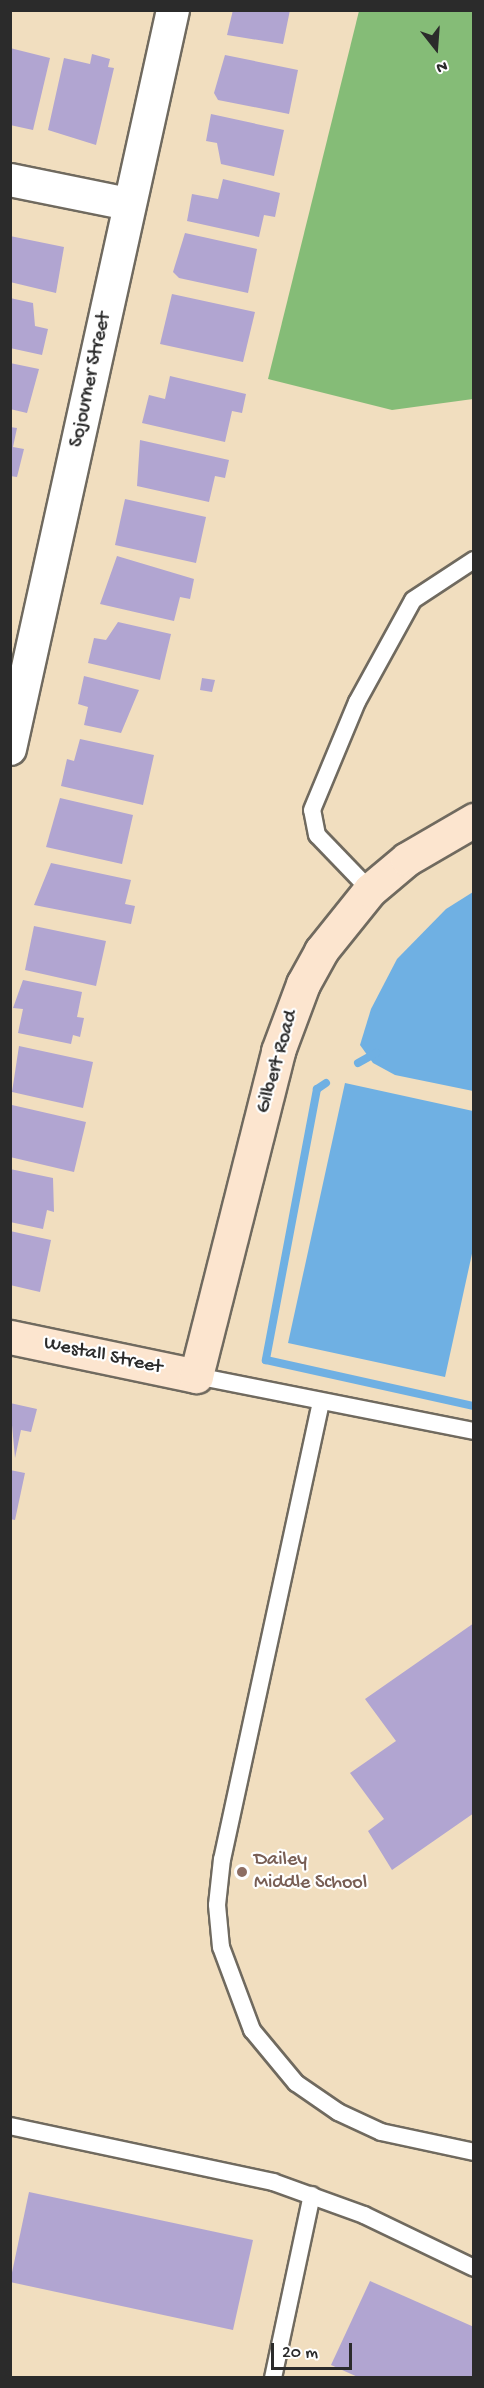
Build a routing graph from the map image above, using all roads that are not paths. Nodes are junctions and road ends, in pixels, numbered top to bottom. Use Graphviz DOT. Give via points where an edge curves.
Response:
graph roads {
  1 [pos="173,10"];
  2 [pos="10,180"];
  3 [pos="128,204"];
  4 [pos="474,560"];
  5 [pos="10,749"];
  6 [pos="474,820"];
  7 [pos="370,890"];
  8 [pos="10,1337"];
  9 [pos="196,1376"];
  10 [pos="321,1402"];
  11 [pos="474,1431"];
  12 [pos="10,2126"];
  13 [pos="474,2152"];
  14 [pos="312,2195"];
  15 [pos="474,2268"];
  16 [pos="273,2378"];
  1 -- 3 [label="street, Sojourner Street"];
  2 -- 3 [label="street"];
  3 -- 5 [label="street, Sojourner Street"];
  4 -- 7 [label="lane" via="413,600 357,702 312,810 317,835"];
  6 -- 7 [label="street, Gilbert Road" via="407,859"];
  7 -- 9 [label="street, Gilbert Road" via="321,951 288,1018"];
  8 -- 9 [label="street, Westall Street"];
  9 -- 10 [label="lane"];
  10 -- 11 [label="lane"];
  10 -- 13 [label="lane" via="222,1859 217,1905 221,1947 252,2030 296,2083 338,2112 381,2132"];
  12 -- 14 [label="lane"];
  14 -- 15 [label="lane"];
  14 -- 16 [label="lane"];
}
